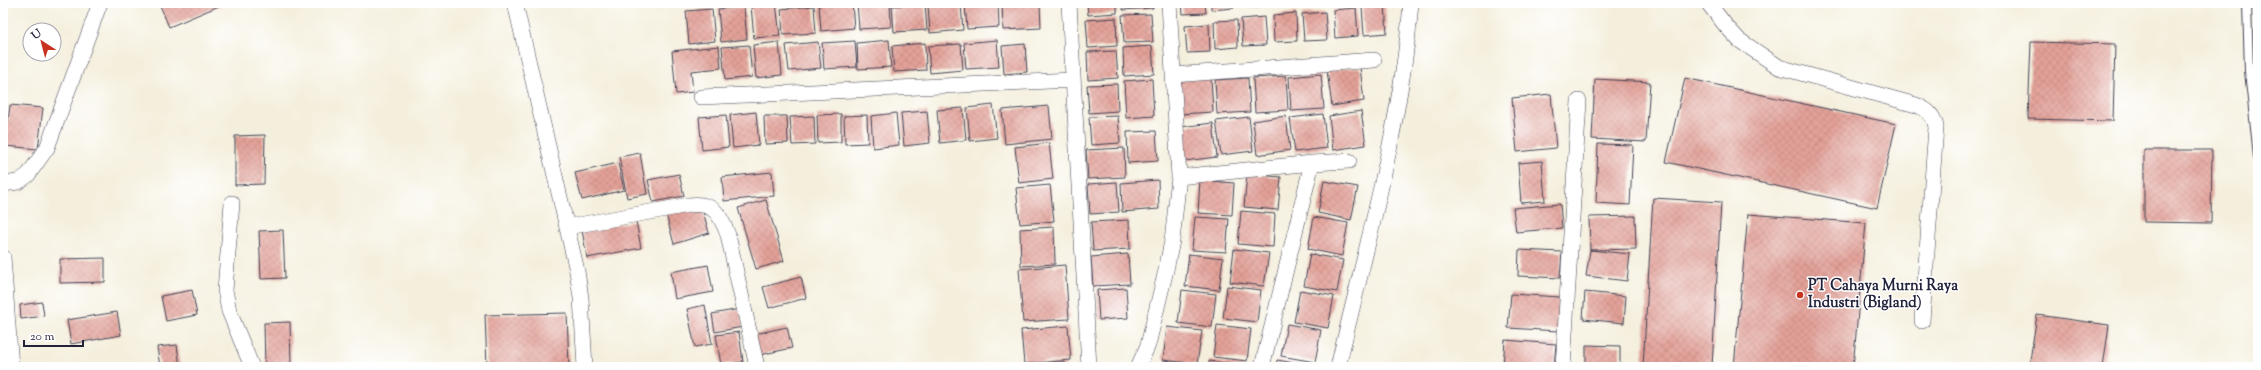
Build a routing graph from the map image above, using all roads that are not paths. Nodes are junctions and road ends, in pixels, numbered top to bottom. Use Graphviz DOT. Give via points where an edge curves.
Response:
graph roads {
  1 [pos="100,3"];
  2 [pos="515,3"];
  3 [pos="1070,3"];
  4 [pos="1170,3"];
  5 [pos="1411,3"];
  6 [pos="1708,3"];
  7 [pos="2247,3"];
  8 [pos="1374,60"];
  9 [pos="1173,75"];
  10 [pos="1073,80"];
  11 [pos="701,97"];
  12 [pos="1578,102"];
  13 [pos="2258,157"];
  14 [pos="1349,161"];
  15 [pos="1312,163"];
  16 [pos="1178,177"];
  17 [pos="3,184"];
  18 [pos="232,203"];
  19 [pos="567,227"];
  20 [pos="3,257"];
  21 [pos="1922,321"];
  22 [pos="11,367"];
  23 [pos="252,367"];
  24 [pos="585,367"];
  25 [pos="757,367"];
  26 [pos="1089,367"];
  27 [pos="1138,367"];
  28 [pos="1262,367"];
  29 [pos="1338,367"];
  30 [pos="1563,367"];
  1 -- 17 [label="street" via="47,148 28,174 18,182"];
  2 -- 19 [label="street"];
  3 -- 10 [label="street"];
  4 -- 9 [label="street"];
  5 -- 29 [label="street" via="1406,56 1386,162"];
  6 -- 21 [label="street" via="1739,40 1779,67 1916,105 1931,114 1936,127"];
  7 -- 13 [label="lane" via="2249,71"];
  8 -- 9 [label="street"];
  9 -- 16 [label="street"];
  10 -- 11 [label="street"];
  10 -- 26 [label="street"];
  12 -- 30 [label="street"];
  14 -- 15 [label="street"];
  15 -- 16 [label="street"];
  15 -- 28 [label="street"];
  16 -- 27 [label="street" via="1172,241 1166,270 1148,345"];
  18 -- 23 [label="street" via="225,290 229,311"];
  19 -- 24 [label="street" via="581,298"];
  19 -- 25 [label="street" via="689,205 702,204 711,208 723,222 728,235"];
  20 -- 22 [label="street"];
}
